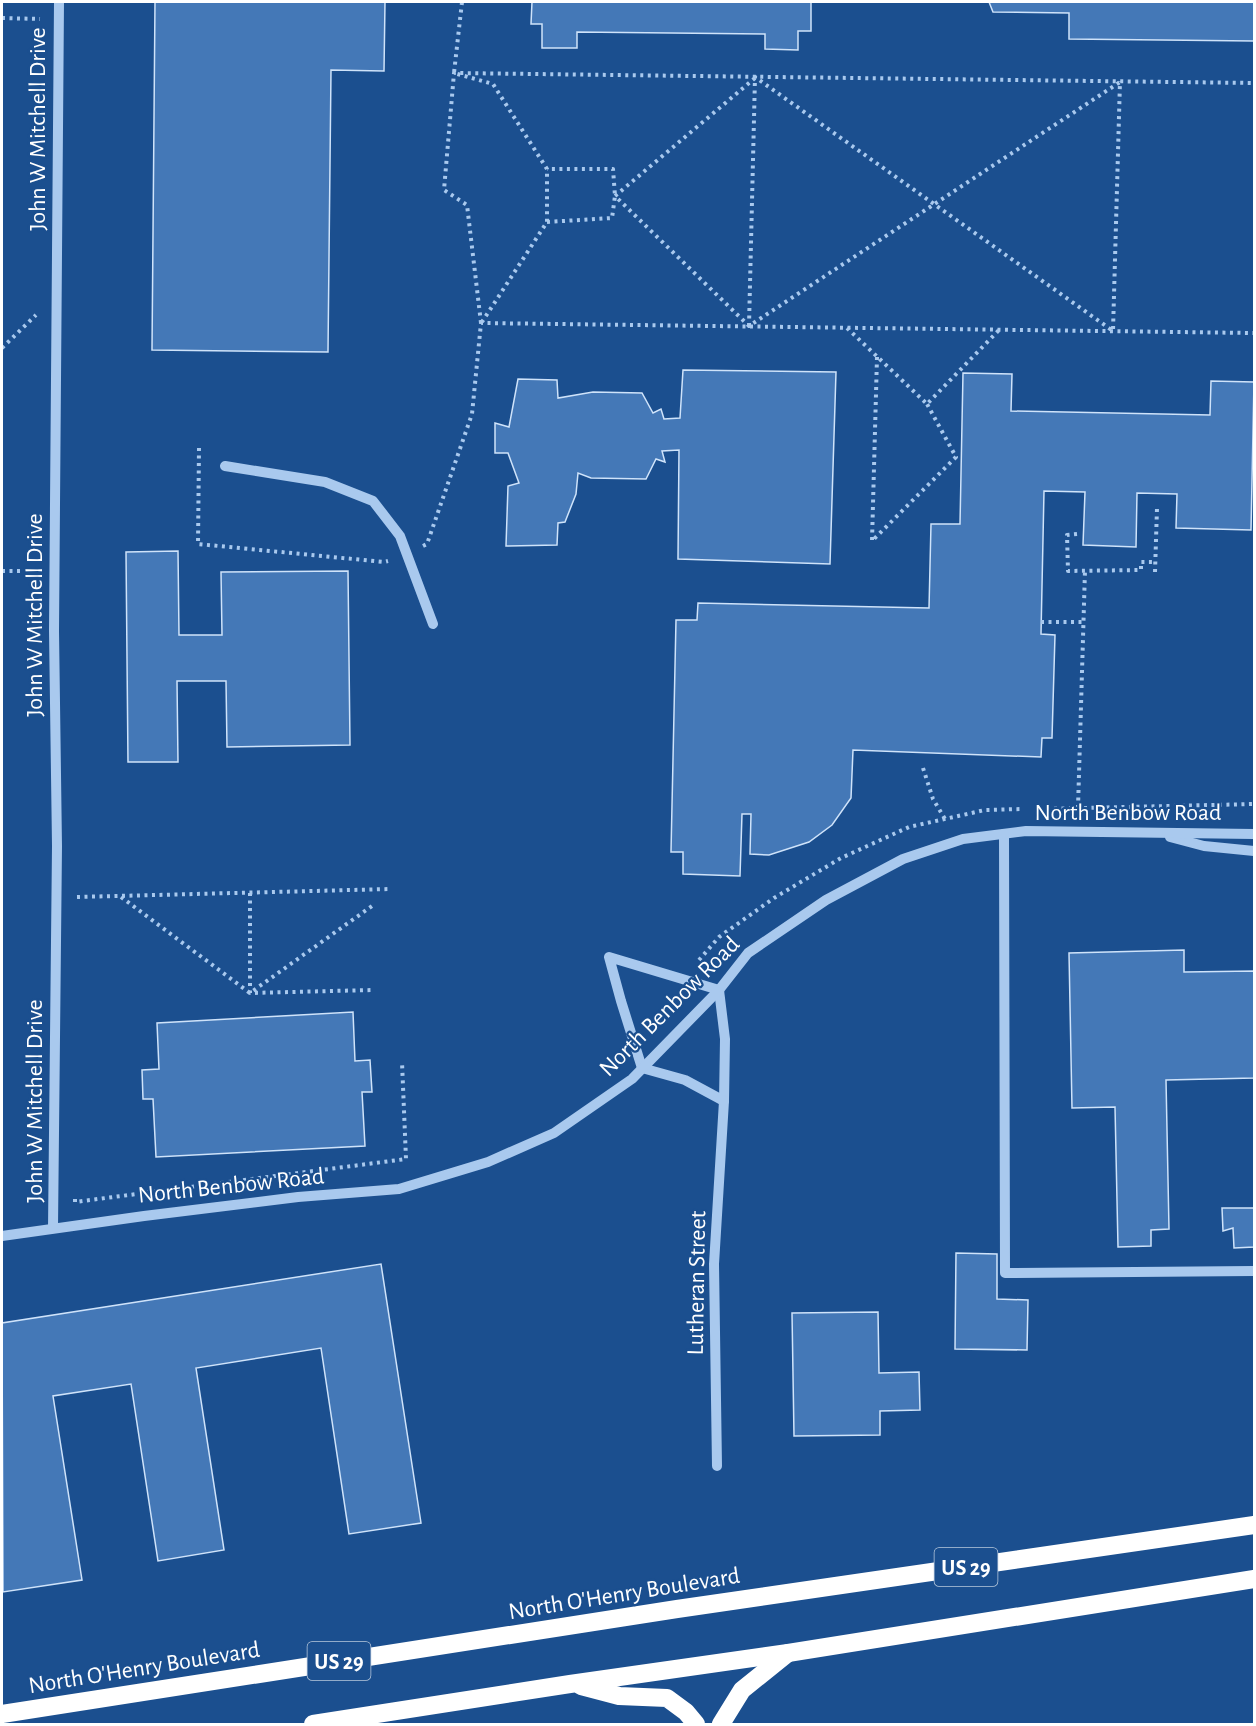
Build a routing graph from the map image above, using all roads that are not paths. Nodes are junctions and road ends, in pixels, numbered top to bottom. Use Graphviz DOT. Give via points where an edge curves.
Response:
graph roads {
  1 [pos="59,2"];
  2 [pos="225,466"];
  3 [pos="433,624"];
  4 [pos="1156,833"];
  5 [pos="1004,834"];
  6 [pos="1254,834"];
  7 [pos="1254,851"];
  8 [pos="719,990"];
  9 [pos="642,1068"];
  10 [pos="724,1101"];
  11 [pos="53,1228"];
  12 [pos="2,1236"];
  13 [pos="1254,1271"];
  14 [pos="717,1466"];
  15 [pos="1254,1525"];
  16 [pos="1254,1580"];
  17 [pos="788,1653"];
  18 [pos="570,1684"];
  19 [pos="2,1714"];
  20 [pos="313,1725"];
  21 [pos="696,1725"];
  22 [pos="720,1725"];
  1 -- 11 [label="street, John W Mitchell Drive"];
  2 -- 3 [label="street" via="325,482 373,501 400,536"];
  4 -- 5 [label="street, North Benbow Road"];
  4 -- 6 [label="street, North Benbow Road"];
  4 -- 7 [label="street" via="1204,846"];
  5 -- 8 [label="street, North Benbow Road" via="963,839 903,859 826,900 748,953"];
  5 -- 13 [label="street" via="1005,1273"];
  8 -- 9 [label="street, North Benbow Road"];
  8 -- 9 [label="street" via="609,957"];
  8 -- 10 [label="street, Lutheran Street" via="725,1039"];
  9 -- 10 [label="street" via="685,1080"];
  9 -- 11 [label="street, North Benbow Road" via="632,1080 554,1133 488,1162 399,1189 298,1197"];
  10 -- 14 [label="street, Lutheran Street" via="714,1264"];
  11 -- 12 [label="street, North Benbow Road"];
  15 -- 19 [label="highway, North O'Henry Boulevard / US 29" via="676,1609"];
  16 -- 17 [label="highway, US 29"];
  17 -- 18 [label="highway, US 29"];
  17 -- 22 [label="highway" via="742,1690"];
  18 -- 20 [label="highway, US 29"];
  18 -- 21 [label="highway" via="619,1696 667,1698"];
}
